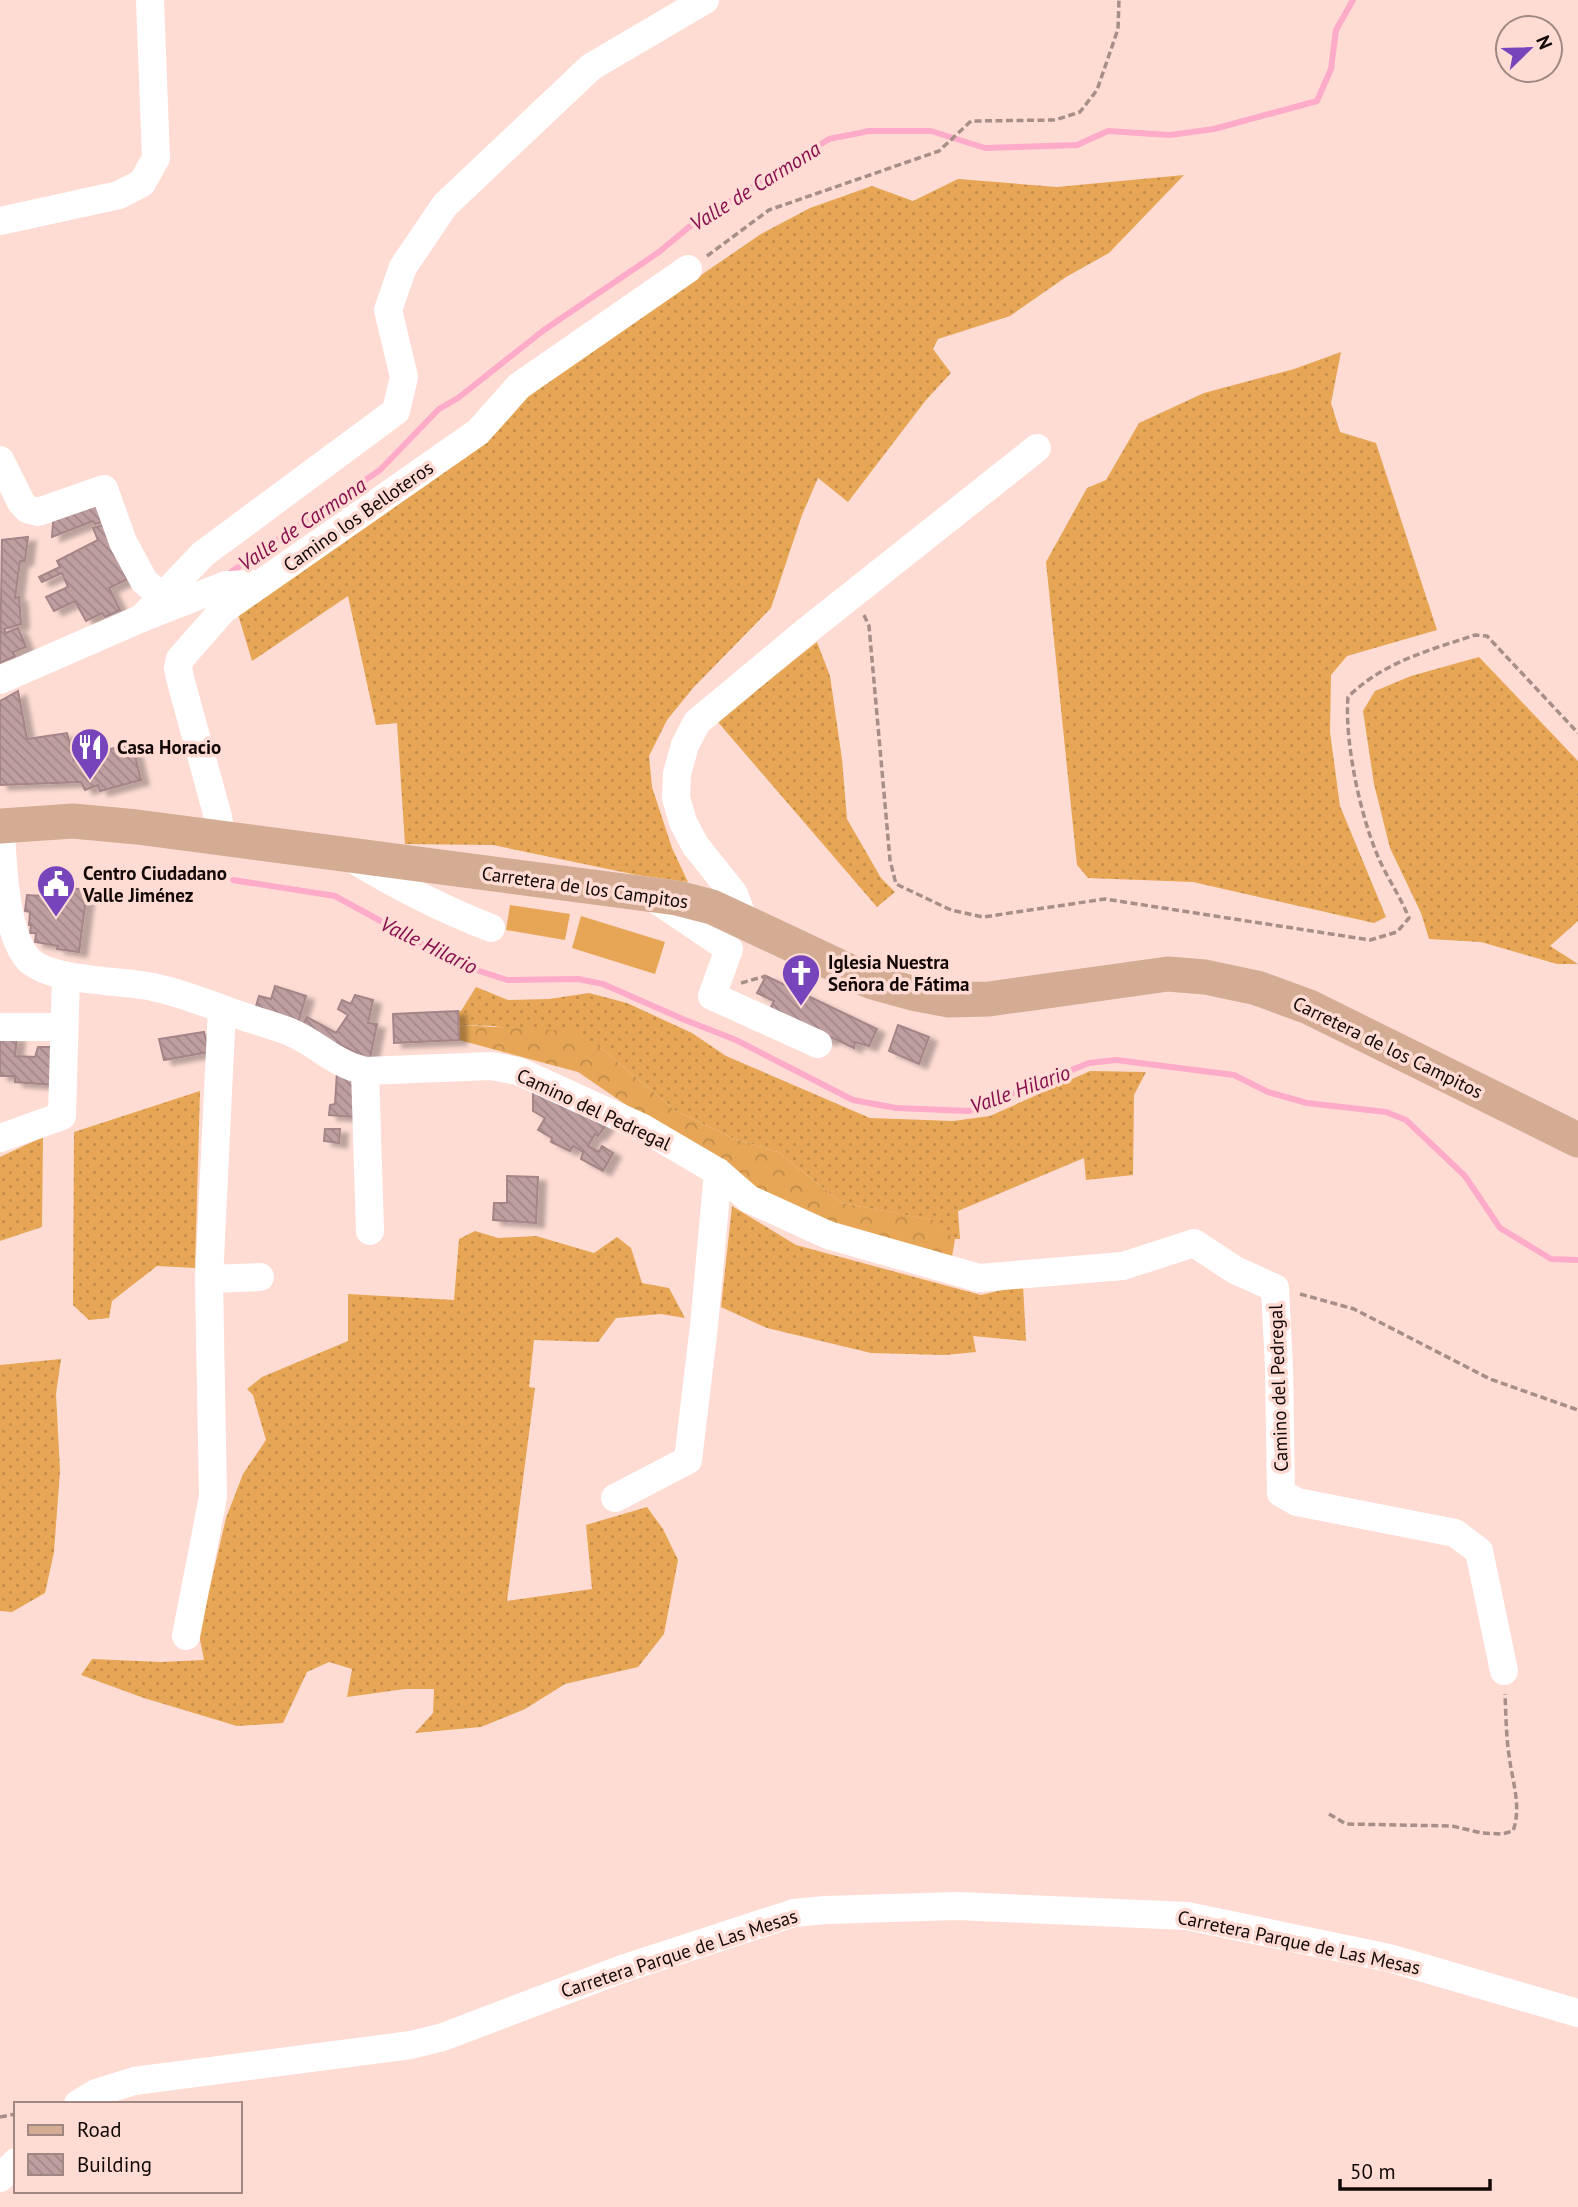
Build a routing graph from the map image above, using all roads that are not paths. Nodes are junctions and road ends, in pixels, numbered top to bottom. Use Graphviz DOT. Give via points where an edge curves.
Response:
graph roads {
  1 [pos="149,0"];
  2 [pos="705,0"];
  3 [pos="0,221"];
  4 [pos="688,270"];
  5 [pos="1037,448"];
  6 [pos="0,460"];
  7 [pos="262,584"];
  8 [pos="162,597"];
  9 [pos="142,618"];
  10 [pos="0,680"];
  11 [pos="221,838"];
  12 [pos="1,839"];
  13 [pos="342,853"];
  14 [pos="491,928"];
  15 [pos="737,937"];
  16 [pos="66,976"];
  17 [pos="222,1009"];
  18 [pos="0,1027"];
  19 [pos="63,1027"];
  20 [pos="818,1044"];
  21 [pos="365,1071"];
  22 [pos="0,1138"];
  23 [pos="1578,1140"];
  24 [pos="718,1172"];
  25 [pos="370,1231"];
  26 [pos="260,1277"];
  27 [pos="209,1279"];
  28 [pos="615,1499"];
  29 [pos="186,1636"];
  30 [pos="1504,1671"];
  31 [pos="1578,2013"];
  32 [pos="81,2102"];
  33 [pos="14,2164"];
  34 [pos="0,2178"];
  1 -- 3 [label="street" via="156,158 142,183 119,195"];
  2 -- 8 [label="street" via="591,66 445,205 403,267 388,310 404,377 396,411 203,554"];
  4 -- 7 [label="street, Camino los Belloteros" via="519,386 478,432"];
  5 -- 15 [label="street" via="697,722 685,745 676,798 695,845 734,894"];
  6 -- 8 [label="street" via="27,509 38,512 60,507 104,489 123,542 144,581"];
  7 -- 9 [label="street" via="226,585"];
  7 -- 11 [label="street, Camino los Belloteros" via="223,610 180,659 178,668"];
  8 -- 9 [label="street"];
  9 -- 10 [label="street"];
  11 -- 12 [label="main road, Carretera de los Campitos" via="73,821"];
  11 -- 13 [label="main road, Carretera de los Campitos"];
  12 -- 16 [label="street, Camino del Pedregal" via="19,947 44,970"];
  13 -- 14 [label="street" via="402,889"];
  13 -- 15 [label="main road, Carretera de los Campitos" via="677,898 712,907"];
  15 -- 20 [label="street" via="712,996"];
  15 -- 23 [label="main road, Carretera de los Campitos" via="872,982 949,1000 989,999 1168,974 1257,988 1309,1007"];
  16 -- 17 [label="street, Camino del Pedregal" via="154,987"];
  16 -- 19 [label="street"];
  17 -- 21 [label="street, Camino del Pedregal" via="292,1032 331,1058"];
  17 -- 27 [label="street"];
  18 -- 19 [label="street"];
  19 -- 22 [label="street" via="62,1116"];
  21 -- 24 [label="street, Camino del Pedregal" via="491,1066 518,1071 643,1128"];
  21 -- 25 [label="street"];
  24 -- 28 [label="street" via="688,1460"];
  24 -- 30 [label="street, Camino del Pedregal" via="748,1199 828,1235 979,1278 1123,1266 1194,1243 1235,1270 1275,1288 1281,1493 1297,1502 1455,1533 1479,1551"];
  26 -- 27 [label="street"];
  27 -- 29 [label="street" via="213,1497"];
  31 -- 32 [label="street, Carretera Parque de Las Mesas" via="1390,1958 1187,1916 958,1906 825,1910 794,1913 622,1969 443,2037 134,2081"];
  33 -- 34 [label="street"];
}
